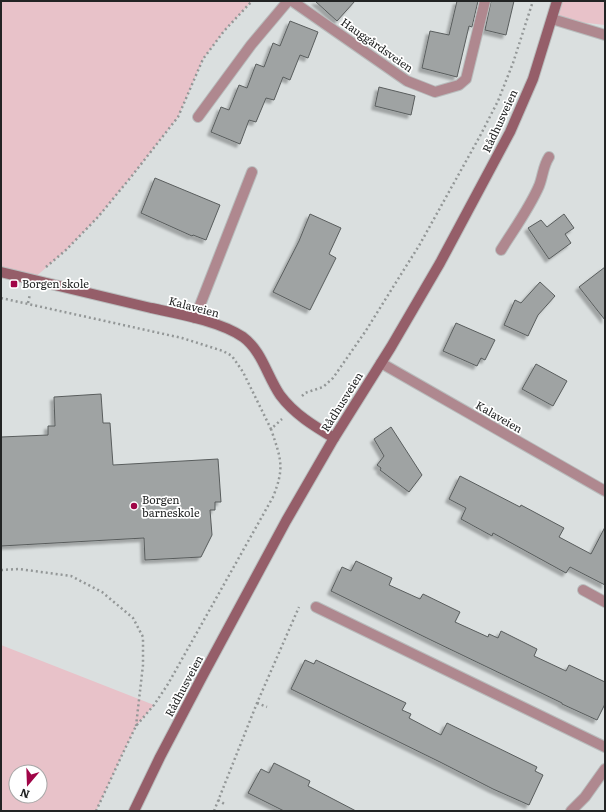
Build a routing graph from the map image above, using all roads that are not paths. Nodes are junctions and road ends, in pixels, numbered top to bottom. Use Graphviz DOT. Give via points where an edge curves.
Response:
graph roads {
  1 [pos="288,1"];
  2 [pos="292,1"];
  3 [pos="484,1"];
  4 [pos="557,1"];
  5 [pos="552,20"];
  6 [pos="605,35"];
  7 [pos="198,117"];
  8 [pos="548,157"];
  9 [pos="252,172"];
  10 [pos="501,250"];
  11 [pos="1,272"];
  12 [pos="194,318"];
  13 [pos="381,363"];
  14 [pos="334,438"];
  15 [pos="605,491"];
  16 [pos="583,590"];
  17 [pos="605,602"];
  18 [pos="316,607"];
  19 [pos="605,748"];
  20 [pos="605,769"];
  21 [pos="134,811"];
  22 [pos="571,811"];
  1 -- 7 [label="street" via="251,45"];
  2 -- 3 [label="street, Hauggårdsveien" via="407,81 435,92 459,85 466,79"];
  4 -- 5 [label="street, Rådhusveien"];
  5 -- 6 [label="street"];
  5 -- 13 [label="street, Rådhusveien" via="533,79 510,132 440,263"];
  8 -- 10 [label="street" via="540,184 529,206"];
  9 -- 12 [label="street"];
  11 -- 12 [label="street, Kalaveien"];
  12 -- 14 [label="street, Kalaveien" via="228,329 244,338 259,354 270,378 288,404 310,424"];
  13 -- 14 [label="street, Rådhusveien"];
  13 -- 15 [label="street, Kalaveien"];
  14 -- 21 [label="street, Rådhusveien" via="202,677"];
  16 -- 17 [label="street"];
  18 -- 19 [label="street"];
  20 -- 22 [label="street"];
}
